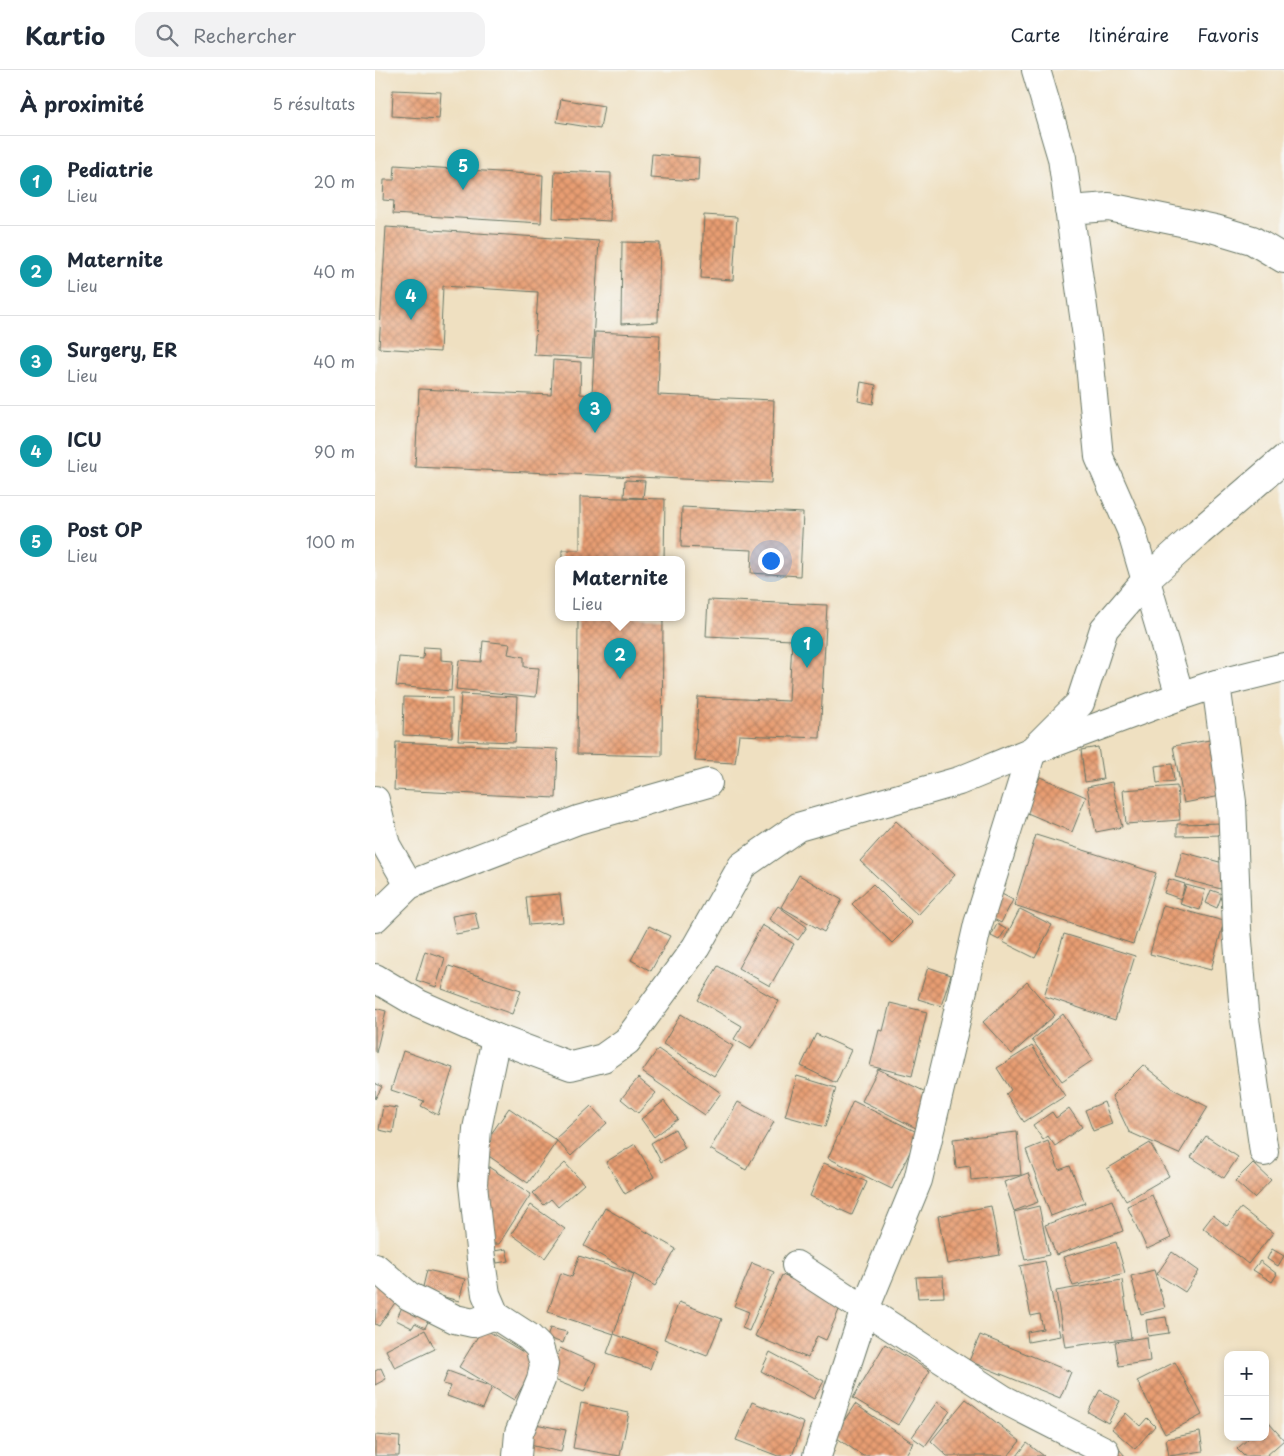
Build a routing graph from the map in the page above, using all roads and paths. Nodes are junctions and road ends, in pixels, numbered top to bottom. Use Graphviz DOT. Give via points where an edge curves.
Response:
graph roads {
  1 [pos="1036,70"];
  2 [pos="1069,210"];
  3 [pos="1284,259"];
  4 [pos="1284,459"];
  5 [pos="1146,580"];
  6 [pos="1284,667"];
  7 [pos="1216,684"];
  8 [pos="1180,696"];
  9 [pos="1032,751"];
  10 [pos="708,782"];
  11 [pos="375,800"];
  12 [pos="409,885"];
  13 [pos="375,918"];
  14 [pos="375,978"];
  15 [pos="496,1038"];
  16 [pos="1264,1152"];
  17 [pos="796,1265"];
  18 [pos="375,1267"];
  19 [pos="865,1309"];
  20 [pos="495,1315"];
  21 [pos="1105,1451"];
  22 [pos="517,1456"];
  23 [pos="817,1456"];
  1 -- 2 [label="street" via="1062,158"];
  2 -- 3 [label="street" via="1109,207 1215,229 1252,240"];
  2 -- 5 [label="street" via="1088,344 1099,458 1131,530"];
  4 -- 5 [label="street"];
  5 -- 8 [label="street"];
  5 -- 9 [label="street" via="1104,629 1080,703"];
  6 -- 7 [label="street"];
  7 -- 8 [label="street"];
  7 -- 16 [label="street" via="1232,802 1244,1012"];
  8 -- 9 [label="street"];
  9 -- 15 [label="street" via="959,781 798,827 742,866 696,947 627,1041 603,1058 571,1066"];
  9 -- 19 [label="street" via="978,924 918,1180"];
  10 -- 12 [label="street" via="579,820"];
  11 -- 12 [label="street" via="386,845"];
  12 -- 13 [label="street"];
  14 -- 15 [label="street" via="419,1004"];
  15 -- 20 [label="street" via="477,1129 473,1184 486,1294"];
  17 -- 19 [label="street"];
  18 -- 20 [label="street" via="409,1296 455,1319 473,1324"];
  19 -- 21 [label="street" via="1003,1398"];
  19 -- 23 [label="street"];
  20 -- 22 [label="street" via="529,1336 539,1347 544,1364 541,1380 519,1433"];
}
